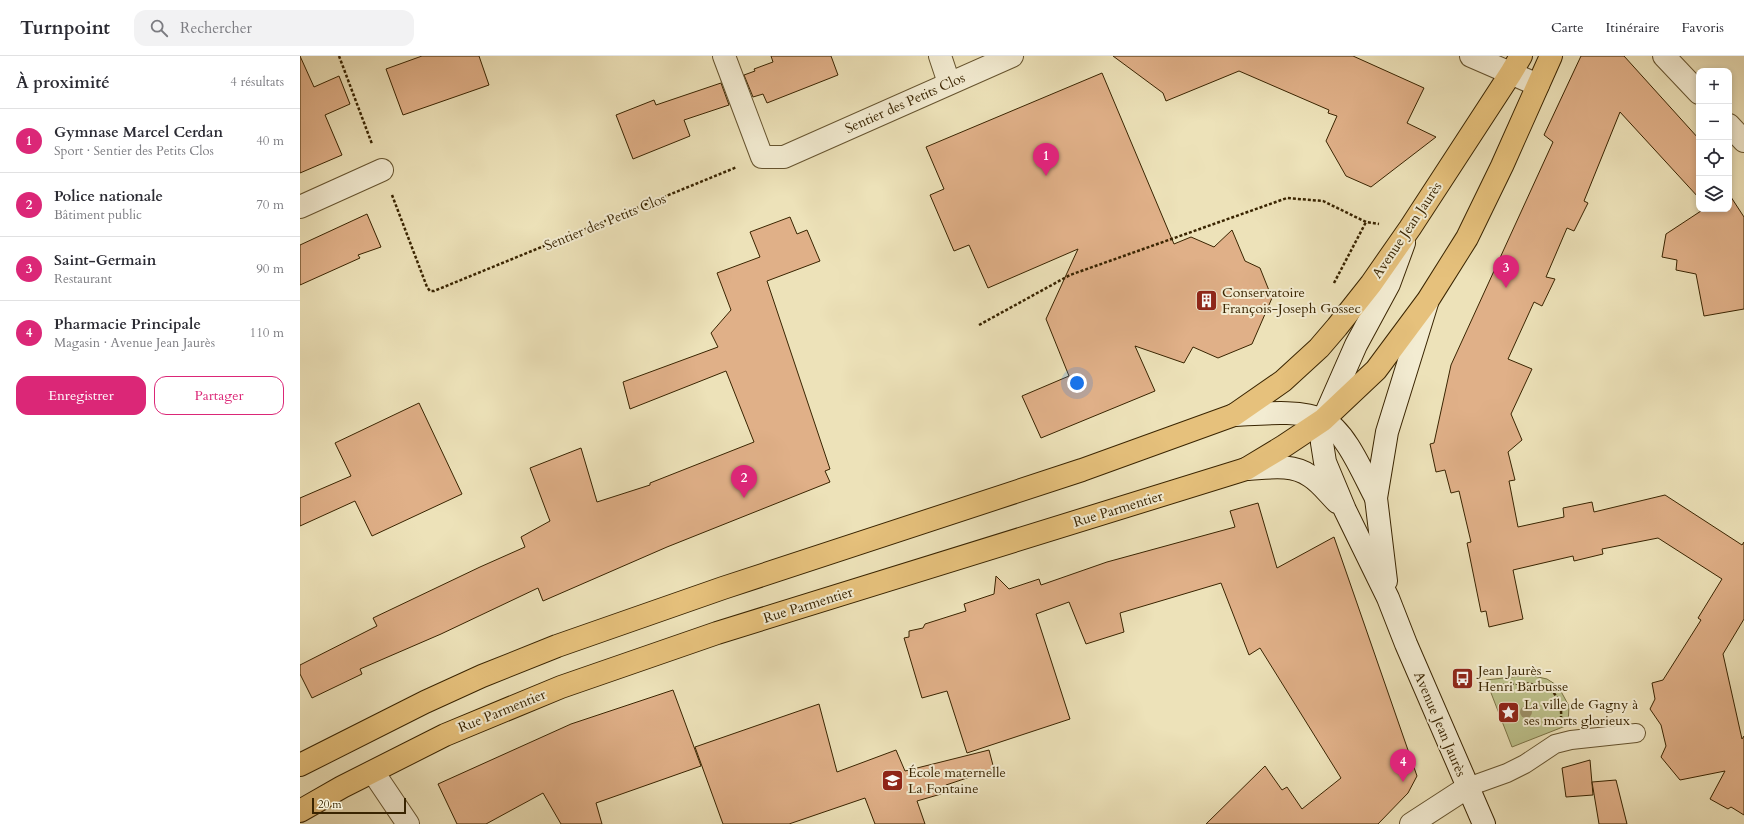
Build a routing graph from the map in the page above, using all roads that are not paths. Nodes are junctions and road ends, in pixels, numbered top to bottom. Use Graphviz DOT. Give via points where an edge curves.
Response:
graph roads {
  1 [pos="724,56"];
  2 [pos="940,56"];
  3 [pos="1012,56"];
  4 [pos="1471,56"];
  5 [pos="1551,56"];
  6 [pos="1664,56"];
  7 [pos="1516,65"];
  8 [pos="950,84"];
  9 [pos="1538,85"];
  10 [pos="1696,90"];
  11 [pos="1732,128"];
  12 [pos="1744,141"];
  13 [pos="382,170"];
  14 [pos="300,206"];
  15 [pos="1410,228"];
  16 [pos="1428,300"];
  17 [pos="1234,415"];
  18 [pos="1323,420"];
  19 [pos="1246,469"];
  20 [pos="1376,498"];
  21 [pos="1345,510"];
  22 [pos="1388,598"];
  23 [pos="1636,733"];
  24 [pos="324,753"];
  25 [pos="300,765"];
  26 [pos="373,772"];
  27 [pos="300,776"];
  28 [pos="1468,787"];
  29 [pos="300,811"];
  30 [pos="408,824"];
  31 [pos="1411,824"];
  32 [pos="1484,824"];
  1 -- 8 [label="main road, Sentier des Petits Clos" via="762,157 784,157"];
  2 -- 8 [label="main road"];
  3 -- 8 [label="main road, Sentier des Petits Clos"];
  4 -- 7 [label="main road"];
  5 -- 9 [label="main road"];
  6 -- 10 [label="main road"];
  7 -- 9 [label="main road"];
  7 -- 15 [label="main road, Avenue Jean Jaurès"];
  9 -- 16 [label="main road" via="1467,238"];
  11 -- 12 [label="main road"];
  13 -- 14 [label="main road"];
  15 -- 17 [label="main road, Avenue Jean Jaurès" via="1370,284 1318,348 1283,381"];
  15 -- 18 [label="main road" via="1389,284 1356,345"];
  16 -- 18 [label="main road" via="1376,370"];
  16 -- 20 [label="main road" via="1387,432"];
  17 -- 18 [label="main road" via="1298,414"];
  17 -- 24 [label="main road" via="1082,470 723,588 557,646 475,679"];
  18 -- 19 [label="main road, Rue Parmentier"];
  18 -- 20 [label="main road" via="1340,434 1349,446"];
  18 -- 21 [label="main road" via="1324,462"];
  19 -- 21 [label="main road" via="1298,469 1310,476"];
  19 -- 26 [label="main road, Rue Parmentier" via="653,654 561,687 445,735"];
  20 -- 22 [label="main road"];
  21 -- 22 [label="main road"];
  22 -- 28 [label="main road, Avenue Jean Jaurès"];
  23 -- 28 [label="lane" via="1555,744 1525,764"];
  24 -- 25 [label="main road"];
  24 -- 27 [label="main road"];
  26 -- 29 [label="main road, Rue Parmentier"];
  26 -- 30 [label="main road"];
  28 -- 31 [label="main road, Avenue Jean Jaurès"];
  28 -- 32 [label="main road"];
}
